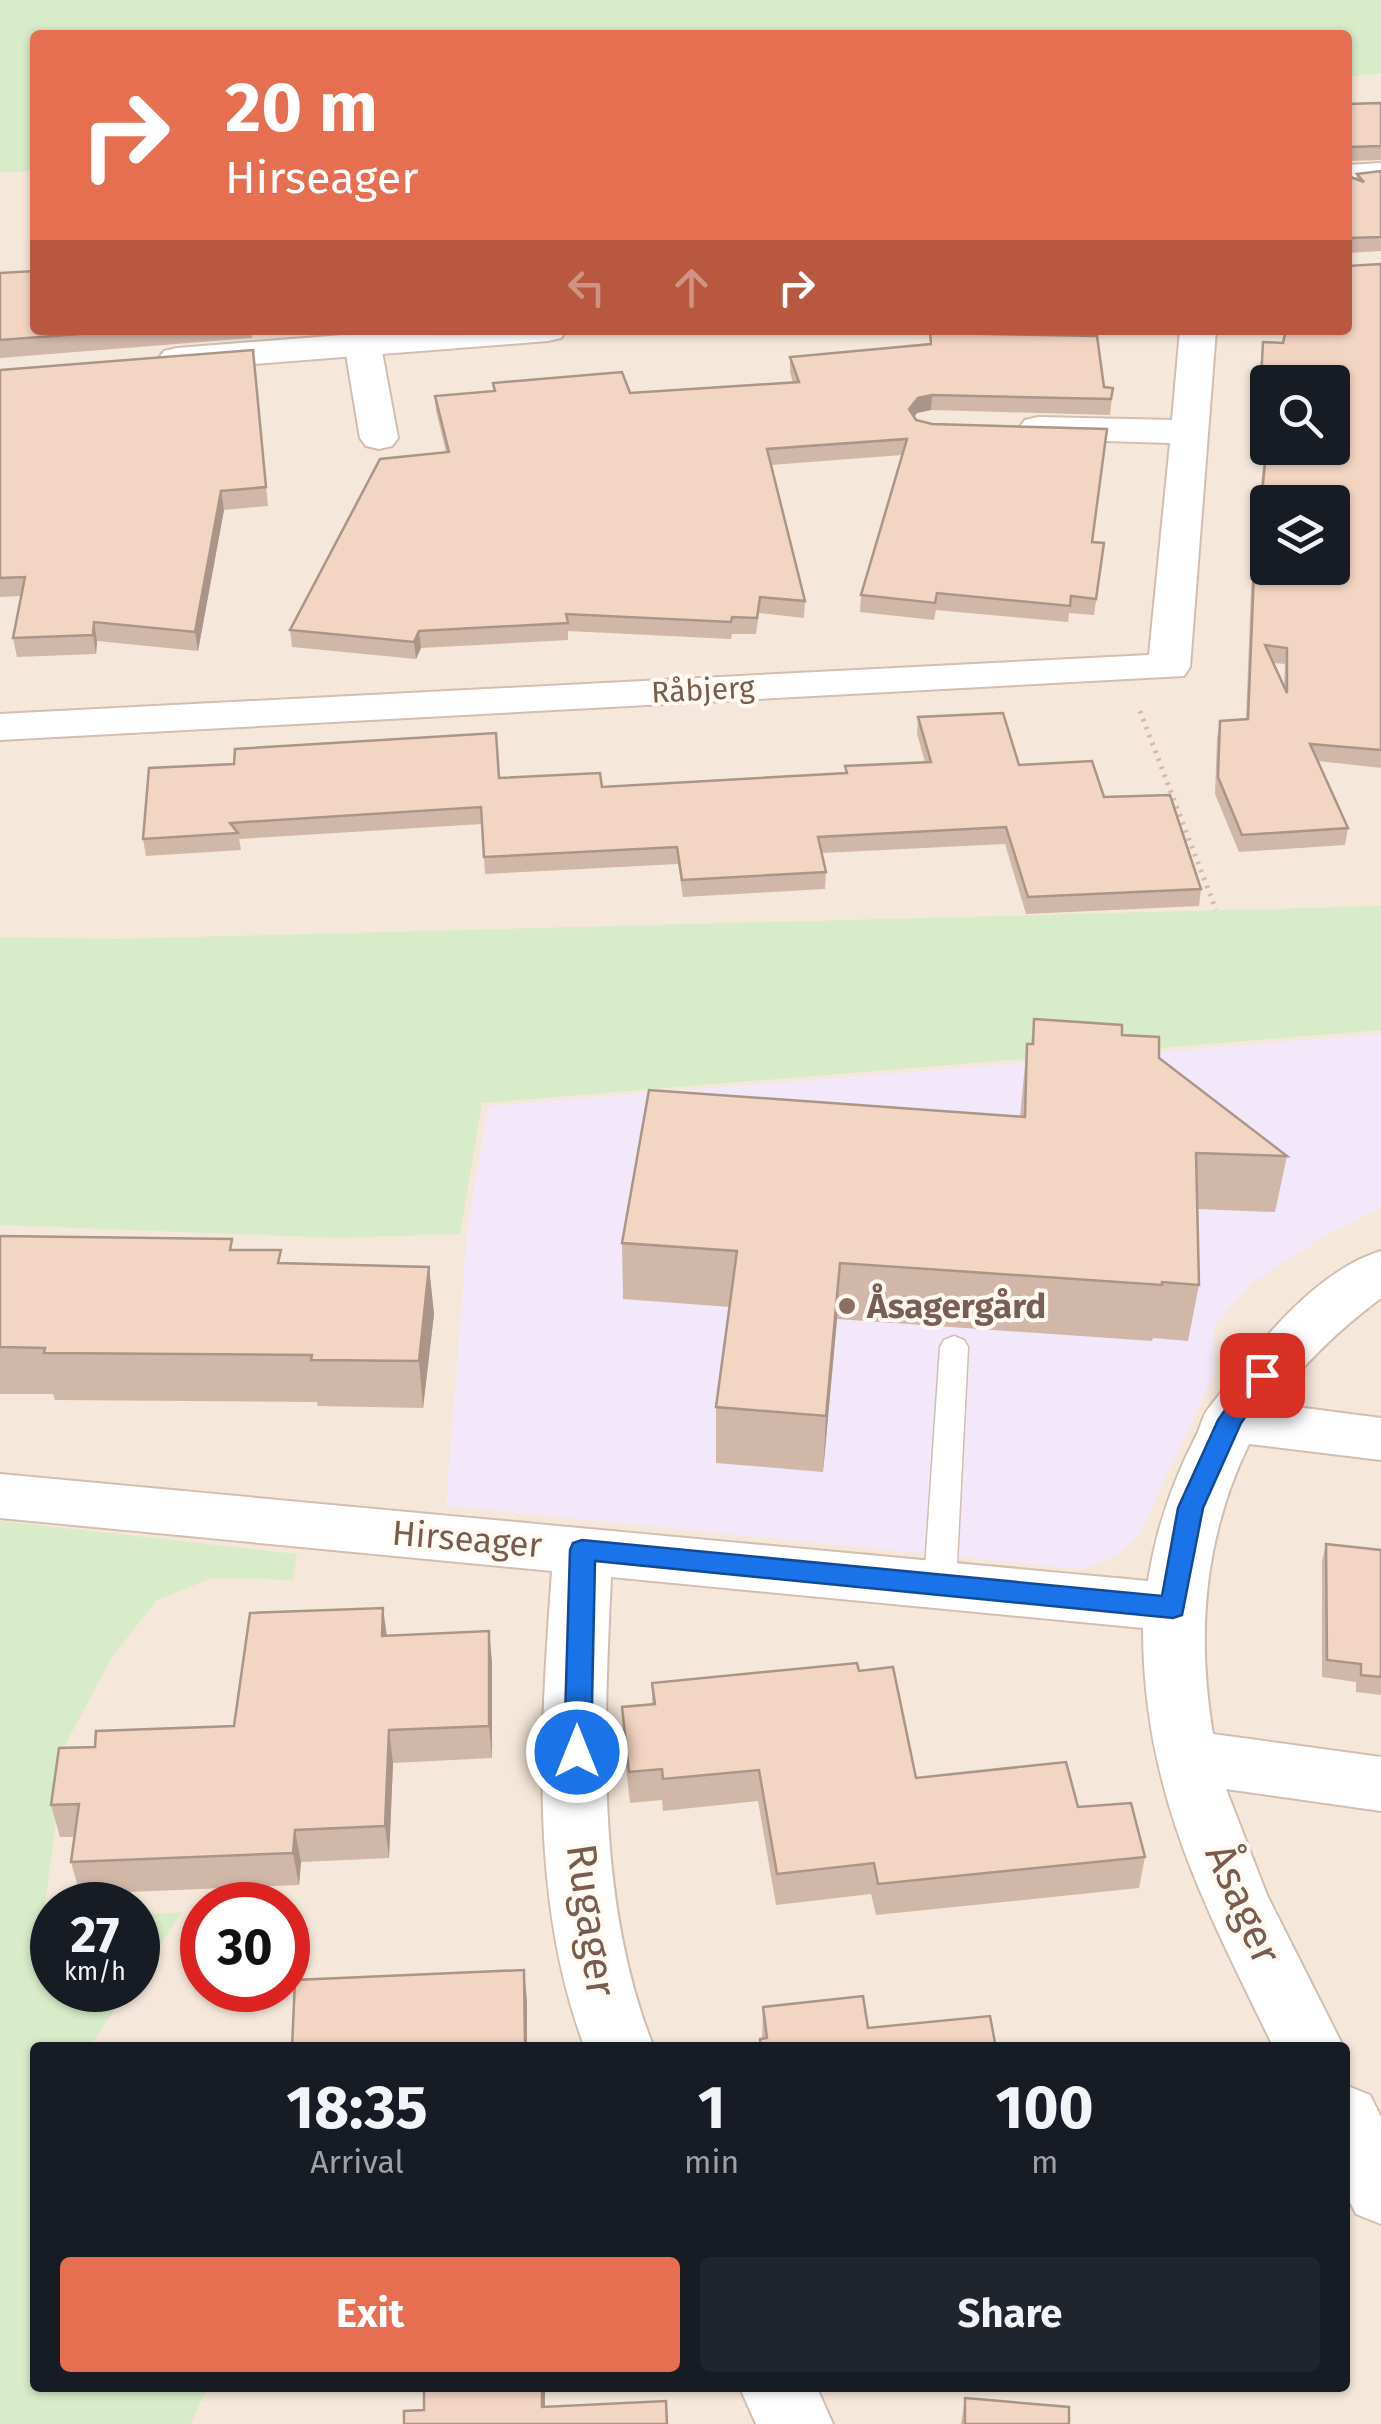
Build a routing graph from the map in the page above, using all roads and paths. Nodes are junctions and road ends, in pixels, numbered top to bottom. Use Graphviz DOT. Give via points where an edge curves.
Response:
graph roads {
  1 [pos="1381,173"];
  2 [pos="1352,175"];
  3 [pos="414,335"];
  4 [pos="1198,335"];
  5 [pos="361,337"];
  6 [pos="133,362"];
  7 [pos="1010,427"];
  8 [pos="1188,432"];
  9 [pos="379,438"];
  10 [pos="1124,668"];
  11 [pos="0,728"];
  12 [pos="1216,910"];
  13 [pos="1381,1270"];
  14 [pos="954,1347"];
  15 [pos="1230,1420"];
  16 [pos="1381,1438"];
  17 [pos="0,1496"];
  18 [pos="582,1550"];
  19 [pos="940,1583"];
  20 [pos="1173,1608"];
  21 [pos="1185,1757"];
  22 [pos="1381,1784"];
  23 [pos="617,2042"];
  24 [pos="1307,2042"];
  25 [pos="1350,2128"];
  26 [pos="1381,2190"];
  27 [pos="780,2392"];
  28 [pos="795,2424"];
  1 -- 2 [label="street"];
  3 -- 5 [label="street"];
  4 -- 8 [label="street, Råbjerg"];
  5 -- 6 [label="street"];
  5 -- 9 [label="street"];
  7 -- 8 [label="street"];
  8 -- 10 [label="street, Råbjerg" via="1170,667"];
  10 -- 11 [label="street, Råbjerg"];
  10 -- 12 [label="path"];
  13 -- 15 [label="street, Åsager" via="1340,1296 1279,1352"];
  14 -- 19 [label="lane"];
  15 -- 16 [label="street"];
  15 -- 20 [label="street, Åsager" via="1191,1508"];
  17 -- 18 [label="street, Hirseager"];
  18 -- 19 [label="street, Hirseager"];
  18 -- 23 [label="street, Rugager" via="577,1856 602,2009"];
  19 -- 20 [label="street, Hirseager"];
  20 -- 21 [label="street, Åsager" via="1173,1680"];
  21 -- 22 [label="street"];
  21 -- 24 [label="street, Åsager" via="1230,1886"];
  25 -- 26 [label="street"];
  27 -- 28 [label="street"];
}
